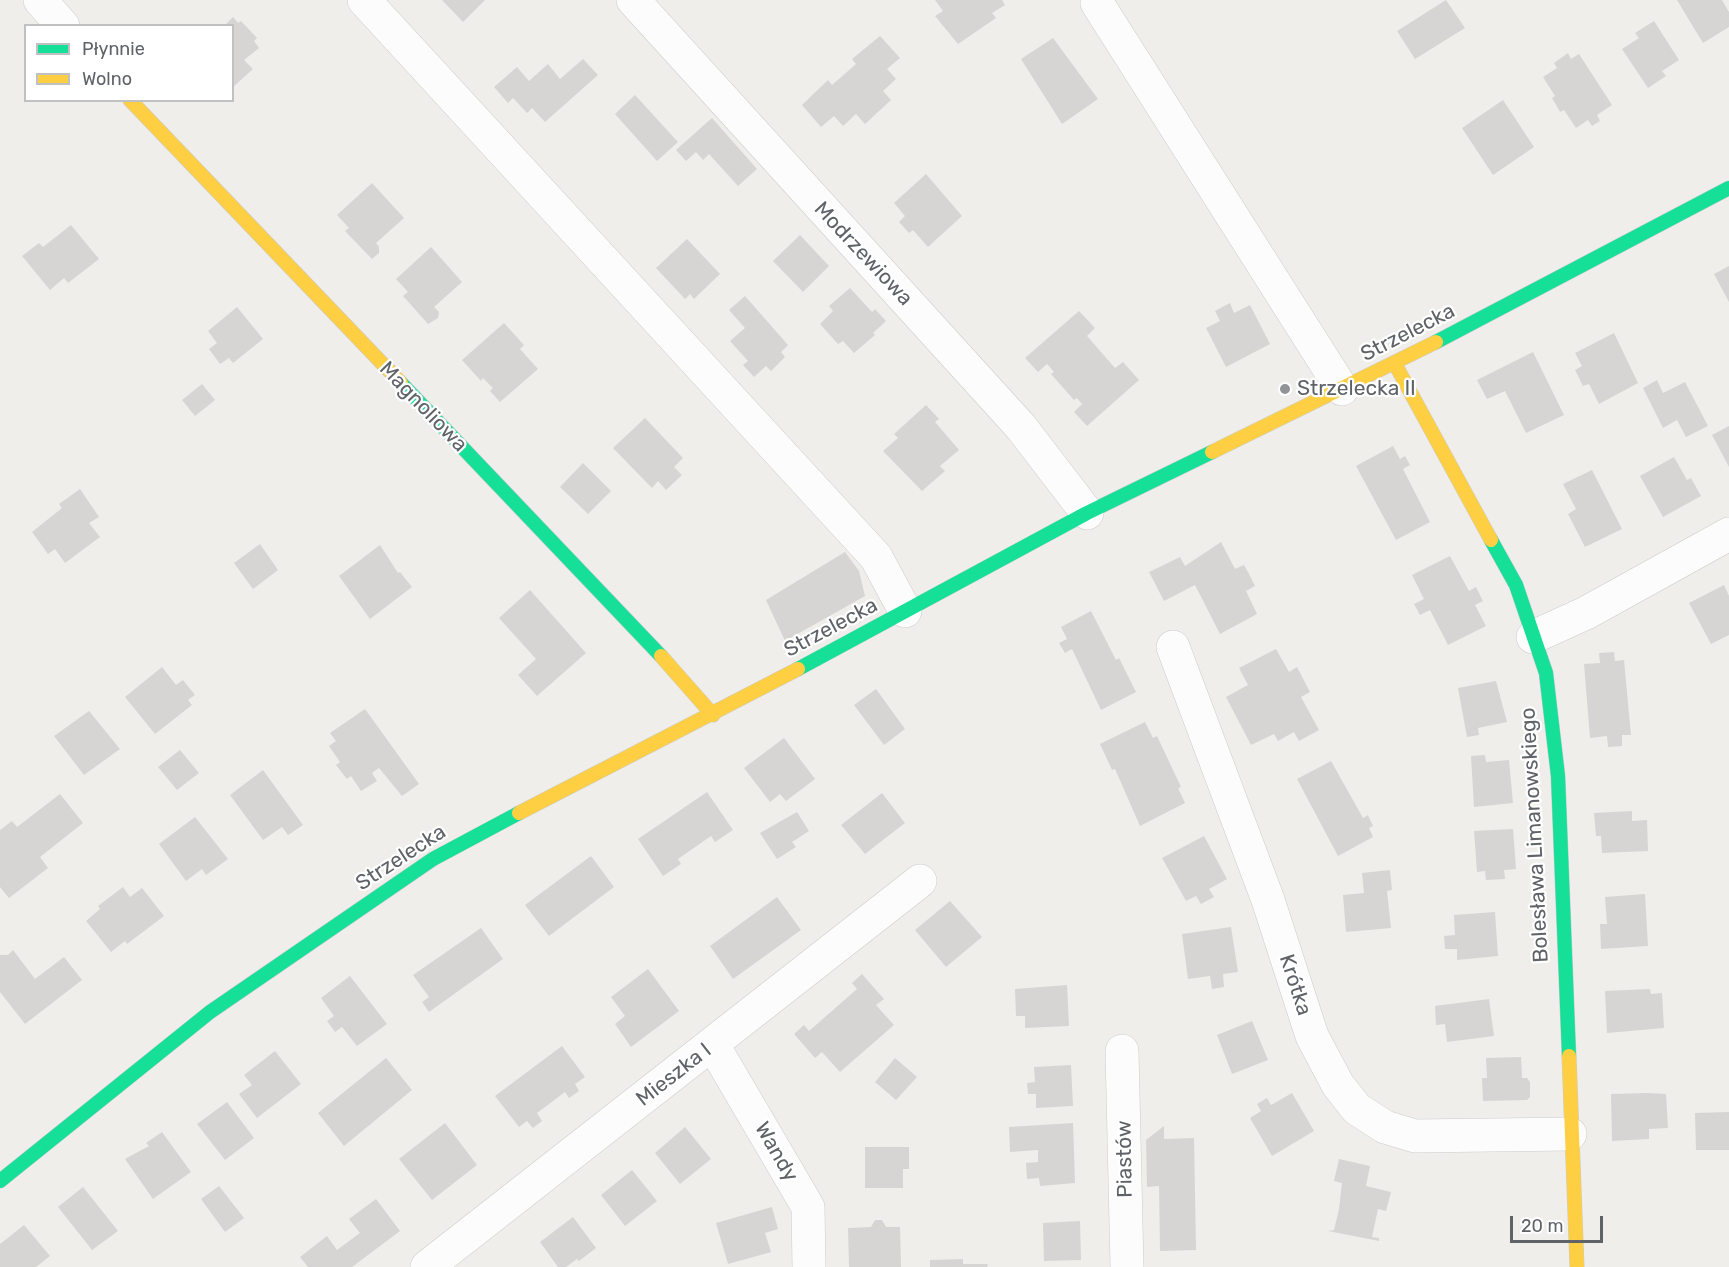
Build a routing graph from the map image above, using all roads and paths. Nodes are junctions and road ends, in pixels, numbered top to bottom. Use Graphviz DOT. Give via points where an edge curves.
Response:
graph roads {
  1 [pos="40,0"];
  2 [pos="364,0"];
  3 [pos="633,0"];
  4 [pos="1097,3"];
  5 [pos="61,24"];
  6 [pos="132,102"];
  7 [pos="1729,188"];
  8 [pos="1395,364"];
  9 [pos="1342,389"];
  10 [pos="1087,513"];
  11 [pos="1729,534"];
  12 [pos="905,611"];
  13 [pos="1533,637"];
  14 [pos="1173,647"];
  15 [pos="713,715"];
  16 [pos="920,881"];
  17 [pos="713,1045"];
  18 [pos="1122,1052"];
  19 [pos="1570,1134"];
  20 [pos="0,1181"];
  21 [pos="427,1267"];
  22 [pos="809,1267"];
  23 [pos="1127,1267"];
  24 [pos="1577,1267"];
  1 -- 5 [label="street"];
  2 -- 12 [label="street" via="876,556"];
  3 -- 10 [label="street, Modrzewiowa" via="1021,427"];
  4 -- 9 [label="street"];
  6 -- 15 [label="street, Magnoliowa" via="642,635"];
  7 -- 8 [label="street, Strzelecka"];
  8 -- 9 [label="street, Strzelecka"];
  8 -- 13 [label="street, Bolesława Limanowskiego" via="1516,585"];
  9 -- 10 [label="street, Strzelecka"];
  10 -- 12 [label="street, Strzelecka"];
  11 -- 13 [label="street" via="1586,613"];
  12 -- 15 [label="street, Strzelecka"];
  13 -- 19 [label="street, Bolesława Limanowskiego" via="1546,673 1558,776"];
  14 -- 19 [label="street, Krótka" via="1268,900 1312,1036 1338,1085 1357,1109 1385,1127 1416,1136"];
  15 -- 20 [label="street, Strzelecka" via="621,758 433,859 210,1012"];
  16 -- 17 [label="street, Mieszka I"];
  17 -- 21 [label="street, Mieszka I"];
  17 -- 22 [label="street, Wandy" via="808,1207"];
  18 -- 23 [label="street, Piastów"];
  19 -- 24 [label="street, Bolesława Limanowskiego"];
}
